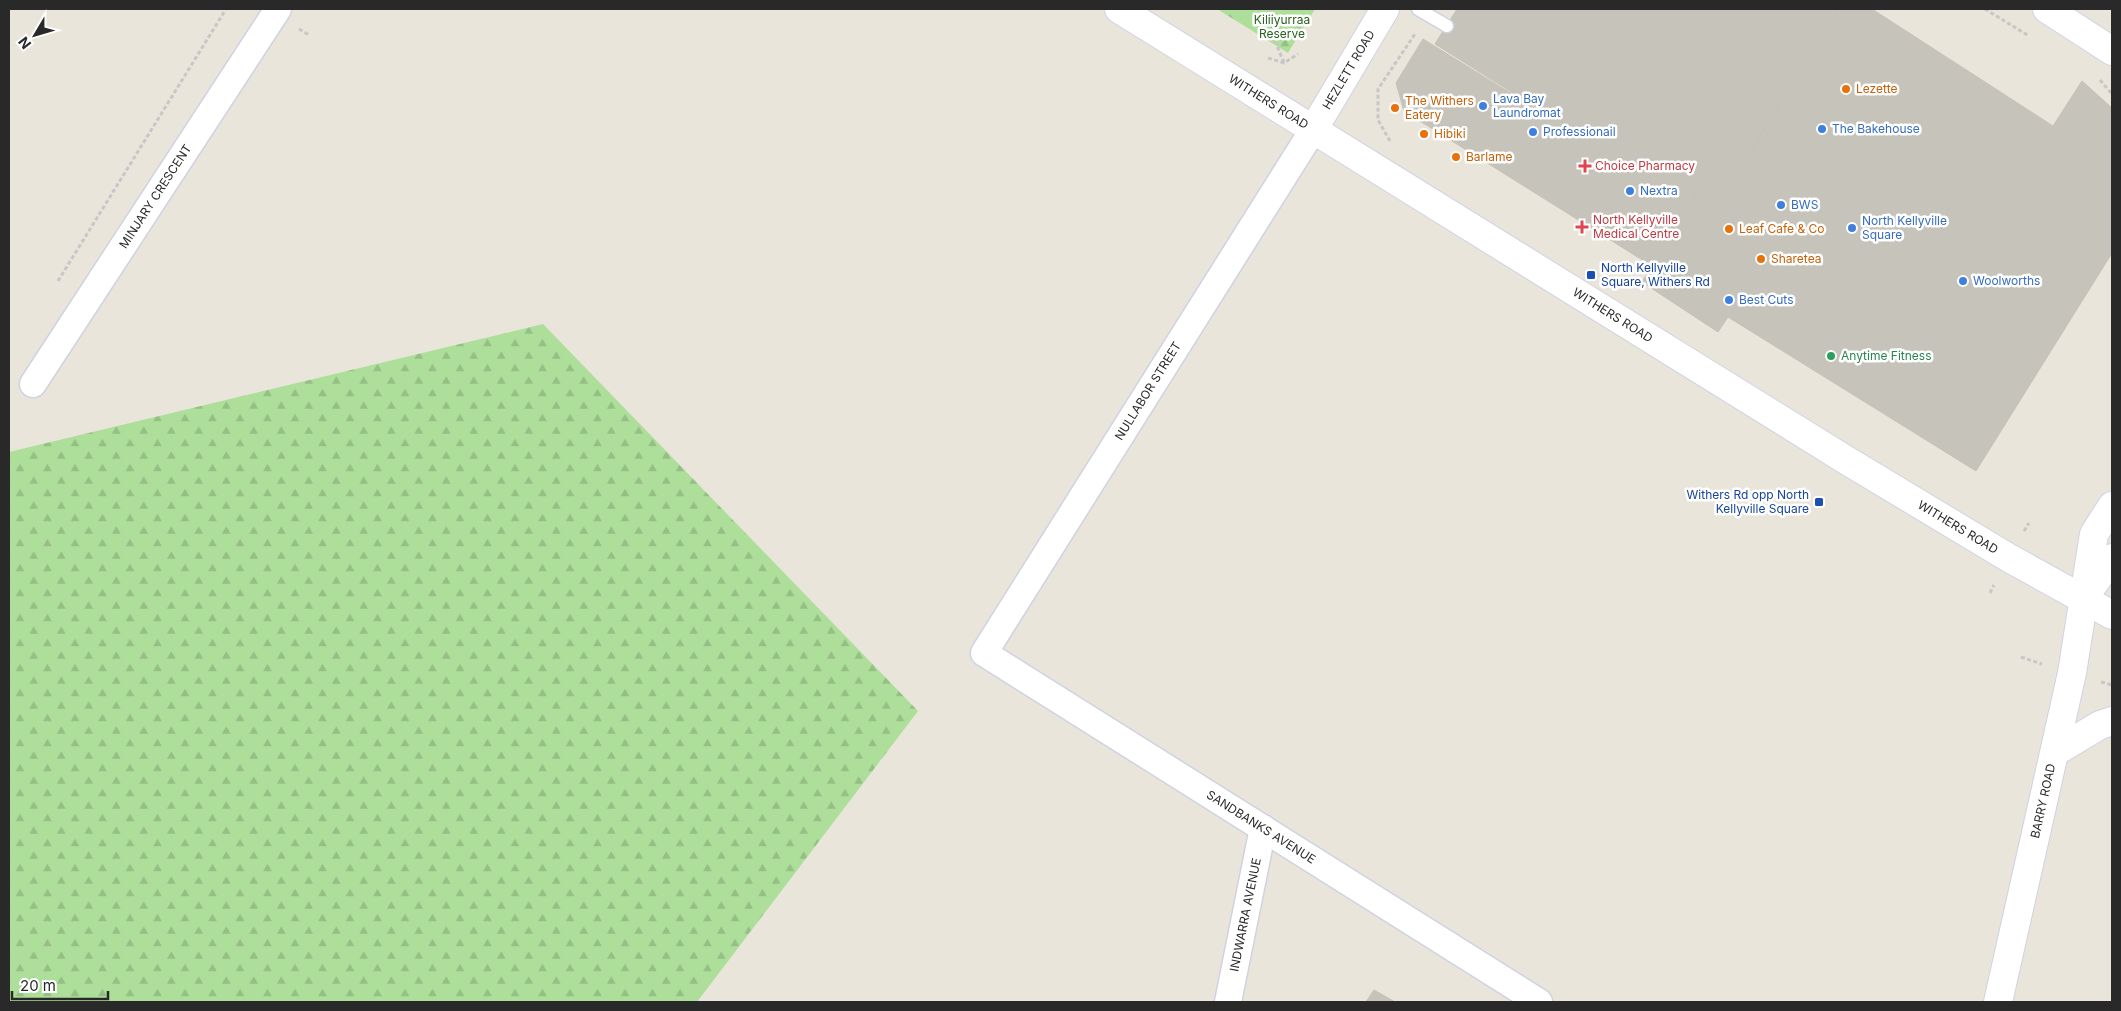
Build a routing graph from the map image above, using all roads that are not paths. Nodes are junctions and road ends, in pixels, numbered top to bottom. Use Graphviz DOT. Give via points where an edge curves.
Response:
graph roads {
  1 [pos="278,9"];
  2 [pos="1119,9"];
  3 [pos="1385,9"];
  4 [pos="2047,9"];
  5 [pos="1423,12"];
  6 [pos="1447,26"];
  7 [pos="2112,51"];
  8 [pos="1313,130"];
  9 [pos="33,384"];
  10 [pos="2112,506"];
  11 [pos="2112,558"];
  12 [pos="2083,599"];
  13 [pos="2112,615"];
  14 [pos="984,653"];
  15 [pos="2112,721"];
  16 [pos="2055,752"];
  17 [pos="1263,828"];
  18 [pos="1228,1002"];
  19 [pos="1539,1002"];
  20 [pos="1998,1002"];
  1 -- 9 [label="street, MINJARY CRESCENT"];
  2 -- 8 [label="street, WITHERS ROAD"];
  3 -- 8 [label="street, HEZLETT ROAD"];
  4 -- 7 [label="street"];
  5 -- 6 [label="lane"];
  8 -- 12 [label="street, WITHERS ROAD" via="1846,460"];
  8 -- 14 [label="street, NULLABOR STREET"];
  10 -- 12 [label="street, BARRY ROAD" via="2094,534"];
  11 -- 12 [label="street, BARRY ROAD"];
  12 -- 13 [label="street, WITHERS ROAD"];
  12 -- 16 [label="street, BARRY ROAD" via="2072,673"];
  14 -- 17 [label="street, SANDBANKS AVENUE"];
  15 -- 16 [label="street"];
  16 -- 20 [label="street, BARRY ROAD"];
  17 -- 18 [label="street, INDWARRA AVENUE"];
  17 -- 19 [label="street, SANDBANKS AVENUE"];
}
